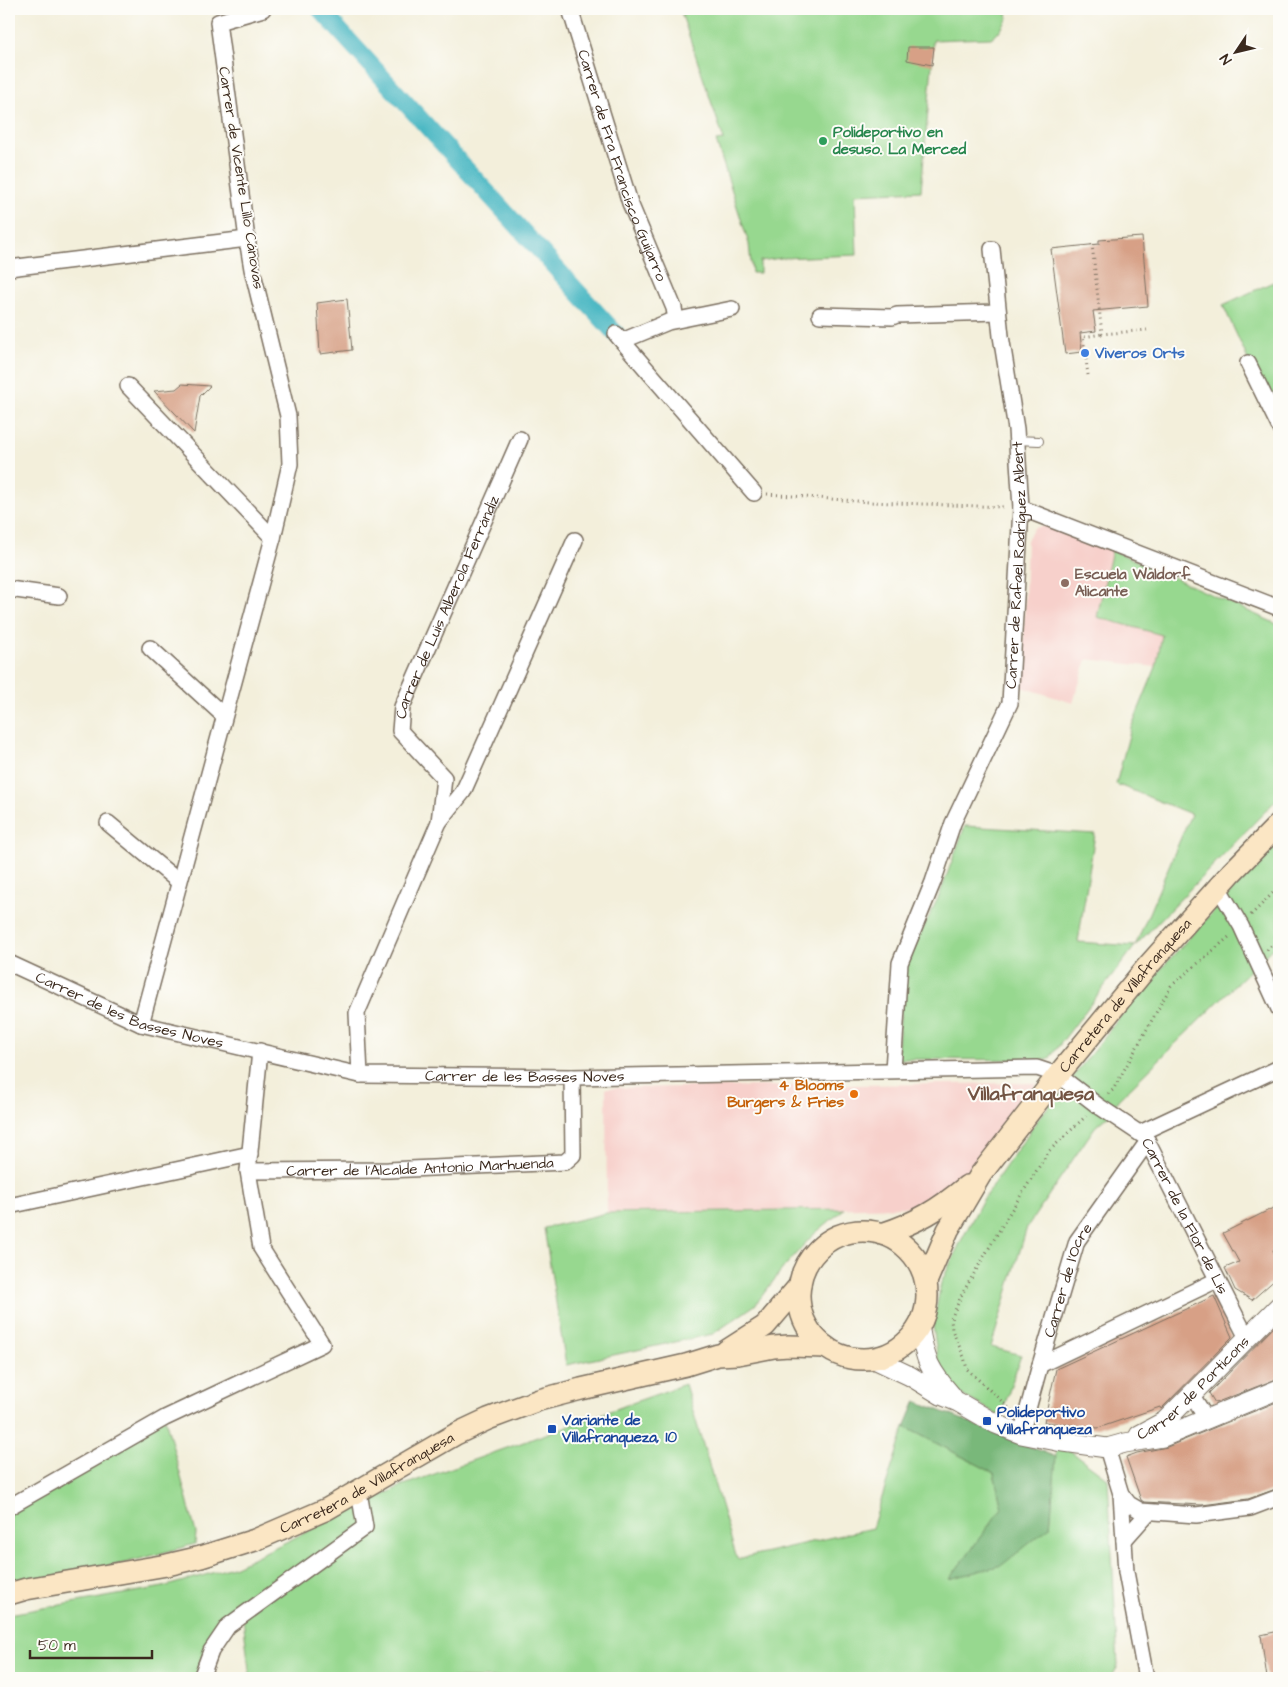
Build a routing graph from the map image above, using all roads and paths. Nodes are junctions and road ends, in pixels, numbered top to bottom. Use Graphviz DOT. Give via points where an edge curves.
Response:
graph roads {
  1 [pos="262,9"];
  2 [pos="570,9"];
  3 [pos="247,239"];
  4 [pos="1092,244"];
  5 [pos="992,249"];
  6 [pos="9,268"];
  7 [pos="732,309"];
  8 [pos="998,312"];
  9 [pos="820,315"];
  10 [pos="676,320"];
  11 [pos="1147,330"];
  12 [pos="1102,334"];
  13 [pos="1248,363"];
  14 [pos="1088,375"];
  15 [pos="128,386"];
  16 [pos="1279,426"];
  17 [pos="520,439"];
  18 [pos="1016,440"];
  19 [pos="1039,441"];
  20 [pos="754,493"];
  21 [pos="1021,508"];
  22 [pos="273,538"];
  23 [pos="575,540"];
  24 [pos="9,590"];
  25 [pos="58,596"];
  26 [pos="1279,608"];
  27 [pos="150,648"];
  28 [pos="223,715"];
  29 [pos="439,822"];
  30 [pos="108,823"];
  31 [pos="1279,824"];
  32 [pos="179,882"];
  33 [pos="1218,887"];
  34 [pos="1279,887"];
  35 [pos="1241,926"];
  36 [pos="1279,938"];
  37 [pos="1262,955"];
  38 [pos="9,963"];
  39 [pos="1279,1009"];
  40 [pos="141,1024"];
  41 [pos="260,1051"];
  42 [pos="1279,1068"];
  43 [pos="893,1070"];
  44 [pos="360,1075"];
  45 [pos="1058,1075"];
  46 [pos="572,1077"];
  47 [pos="1097,1105"];
  48 [pos="1144,1137"];
  49 [pos="250,1154"];
  50 [pos="248,1171"];
  51 [pos="981,1174"];
  52 [pos="9,1206"];
  53 [pos="882,1234"];
  54 [pos="1217,1280"];
  55 [pos="926,1282"];
  56 [pos="800,1285"];
  57 [pos="1279,1306"];
  58 [pos="919,1326"];
  59 [pos="1247,1338"];
  60 [pos="826,1347"];
  61 [pos="718,1355"];
  62 [pos="872,1358"];
  63 [pos="1040,1365"];
  64 [pos="1279,1389"];
  65 [pos="1190,1394"];
  66 [pos="995,1397"];
  67 [pos="958,1402"];
  68 [pos="1206,1418"];
  69 [pos="1021,1434"];
  70 [pos="1116,1446"];
  71 [pos="359,1492"];
  72 [pos="1121,1494"];
  73 [pos="1279,1496"];
  74 [pos="9,1507"];
  75 [pos="1148,1513"];
  76 [pos="1124,1540"];
  77 [pos="9,1594"];
  78 [pos="201,1678"];
  79 [pos="1146,1678"];
  1 -- 3 [label="street, Carrer de Vicente Lillo Cánovas" via="218,22"];
  2 -- 10 [label="street, Carrer de Fra Francisco Guijarro" via="630,203 674,308"];
  3 -- 6 [label="street"];
  3 -- 22 [label="street, Carrer de Vicente Lillo Cánovas" via="288,416 290,464"];
  4 -- 12 [label="path"];
  5 -- 8 [label="street, Carrer de Rafael Rodríguez Albert"];
  7 -- 10 [label="street"];
  8 -- 9 [label="street" via="892,317"];
  8 -- 18 [label="street, Carrer de Rafael Rodríguez Albert"];
  10 -- 20 [label="street" via="619,337"];
  11 -- 12 [label="path"];
  12 -- 14 [label="path" via="1083,337"];
  13 -- 16 [label="street"];
  15 -- 22 [label="street"];
  17 -- 29 [label="street, Carrer de Luis Alberola Ferrándiz" via="402,707 400,731 444,778"];
  18 -- 19 [label="lane"];
  18 -- 21 [label="street, Carrer de Rafael Rodríguez Albert"];
  20 -- 21 [label="path" via="869,502"];
  21 -- 26 [label="street"];
  21 -- 43 [label="street, Carrer de Rafael Rodríguez Albert" via="1010,703 953,823 900,963"];
  22 -- 28 [label="street, Carrer de Vicente Lillo Cánovas"];
  23 -- 29 [label="street, Carrer de Luis Alberola Ferrándiz" via="463,792"];
  24 -- 25 [label="street"];
  27 -- 28 [label="street"];
  28 -- 32 [label="street, Carrer de Vicente Lillo Cánovas"];
  29 -- 44 [label="street, Carrer de Luis Alberola Ferrándiz" via="357,1013"];
  30 -- 32 [label="street"];
  31 -- 33 [label="main road, Carretera de Villafranquesa"];
  32 -- 40 [label="street, Carrer de Vicente Lillo Cánovas"];
  33 -- 35 [label="street"];
  33 -- 45 [label="main road, Carretera de Villafranquesa"];
  34 -- 35 [label="path"];
  35 -- 39 [label="street"];
  35 -- 47 [label="path" via="1171,986 1113,1090"];
  36 -- 37 [label="path"];
  38 -- 40 [label="street, Carrer de les Basses Noves"];
  40 -- 41 [label="street, Carrer de les Basses Noves"];
  41 -- 44 [label="street, Carrer de les Basses Noves"];
  41 -- 49 [label="street"];
  42 -- 48 [label="street, Carrer de l'Ocre"];
  43 -- 45 [label="street, Carrer de les Basses Noves" via="1037,1068"];
  43 -- 46 [label="street, Carrer de les Basses Noves"];
  44 -- 46 [label="street, Carrer de les Basses Noves"];
  45 -- 47 [label="street, Carrer de la Flor de Lis"];
  45 -- 51 [label="main road, Carretera de Villafranquesa"];
  46 -- 50 [label="street, Carrer de l'Alcalde Antonio Marhuenda" via="573,1155 565,1162 388,1170"];
  47 -- 48 [label="street, Carrer de la Flor de Lis"];
  47 -- 66 [label="path" via="1049,1151 1008,1214 953,1312 952,1330 966,1367"];
  48 -- 54 [label="street, Carrer de la Flor de Lis"];
  48 -- 63 [label="street, Carrer de l'Ocre" via="1077,1241"];
  49 -- 50 [label="street"];
  49 -- 52 [label="street"];
  50 -- 74 [label="street" via="261,1248 322,1344 165,1418"];
  51 -- 53 [label="main road, Carretera de Villafranquesa" via="932,1213"];
  51 -- 55 [label="main road, Carretera de Villafranquesa" via="948,1230"];
  53 -- 55 [label="main road" via="905,1247 918,1263"];
  53 -- 56 [label="main road" via="855,1232 829,1241 810,1260"];
  54 -- 59 [label="street, Carrer de la Flor de Lis"];
  54 -- 63 [label="street"];
  55 -- 58 [label="main road" via="926,1305"];
  56 -- 60 [label="main road" via="804,1320 817,1340"];
  56 -- 61 [label="main road, Carretera de Villafranquesa" via="765,1326"];
  57 -- 59 [label="street, Carrer de Porticons"];
  58 -- 62 [label="main road" via="899,1348"];
  58 -- 67 [label="street" via="928,1365"];
  59 -- 65 [label="street, Carrer de Porticons"];
  60 -- 61 [label="main road, Carretera de Villafranquesa" via="781,1346"];
  60 -- 62 [label="main road" via="848,1357"];
  61 -- 71 [label="main road, Carretera de Villafranquesa" via="565,1392 514,1409 432,1447"];
  62 -- 67 [label="street"];
  63 -- 69 [label="street, Carrer de l'Ocre"];
  64 -- 68 [label="street"];
  65 -- 68 [label="street"];
  65 -- 70 [label="street, Carrer de Porticons" via="1165,1421"];
  67 -- 69 [label="street"];
  68 -- 70 [label="street" via="1163,1437"];
  69 -- 70 [label="street"];
  70 -- 72 [label="street"];
  71 -- 77 [label="main road, Carretera de Villafranquesa" via="286,1528 210,1554 168,1565"];
  71 -- 78 [label="street" via="365,1527 228,1626 212,1651"];
  72 -- 75 [label="street" via="1134,1508"];
  72 -- 76 [label="street"];
  73 -- 75 [label="street" via="1250,1508 1196,1515"];
  75 -- 76 [label="street"];
  76 -- 79 [label="street" via="1126,1572"];
}
